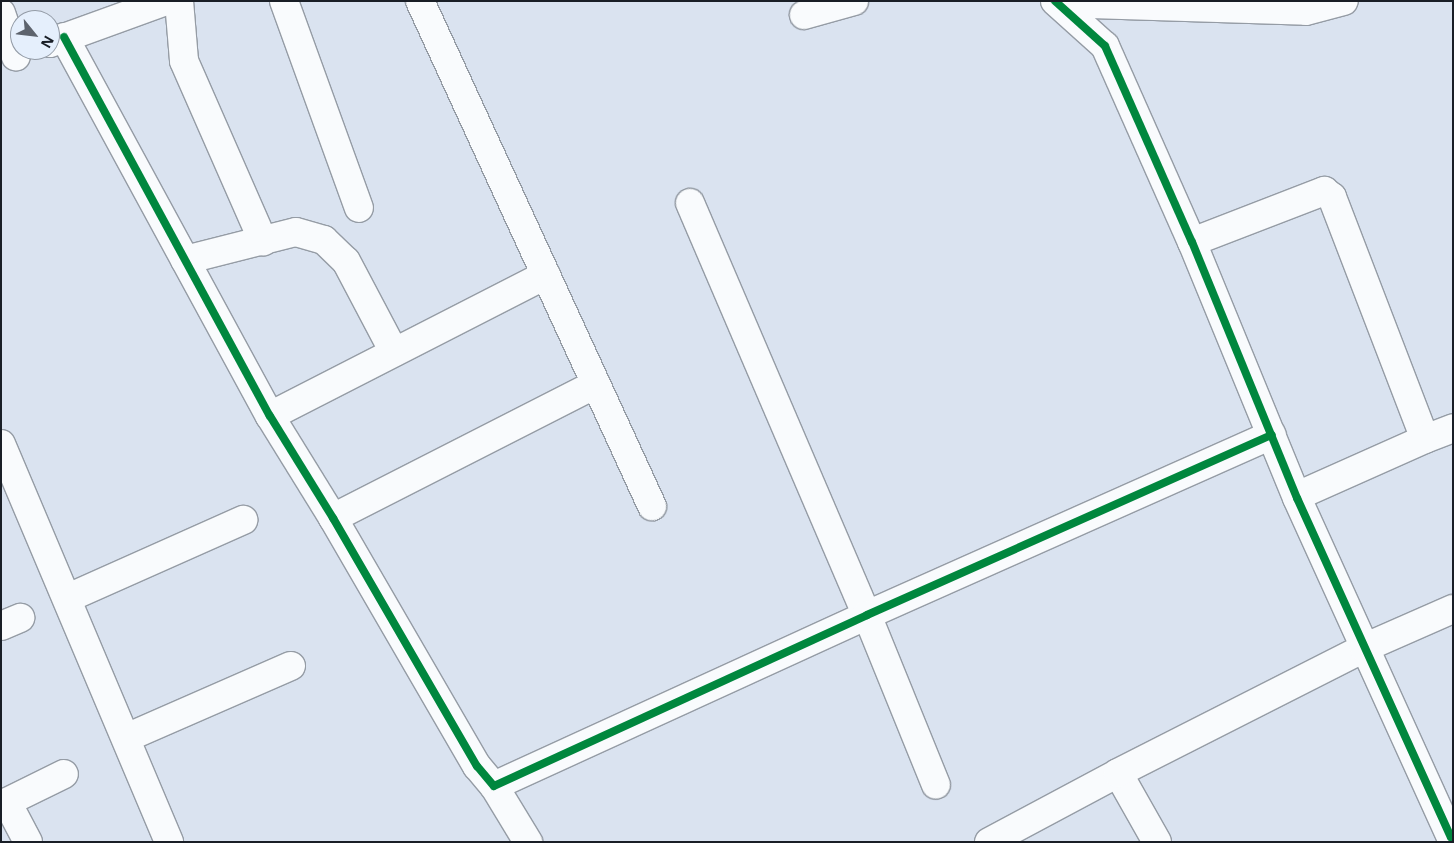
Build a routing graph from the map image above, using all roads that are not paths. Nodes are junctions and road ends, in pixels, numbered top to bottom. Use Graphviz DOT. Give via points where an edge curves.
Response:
graph roads {
  1 [pos="166,1"];
  2 [pos="179,1"];
  3 [pos="284,1"];
  4 [pos="420,1"];
  5 [pos="854,1"];
  6 [pos="1344,1"];
  7 [pos="1056,2"];
  8 [pos="1,13"];
  9 [pos="804,15"];
  10 [pos="10,38"];
  11 [pos="60,39"];
  12 [pos="60,45"];
  13 [pos="690,203"];
  14 [pos="359,208"];
  15 [pos="263,241"];
  16 [pos="1192,242"];
  17 [pos="185,260"];
  18 [pos="546,275"];
  19 [pos="394,352"];
  20 [pos="596,384"];
  21 [pos="270,416"];
  22 [pos="1453,428"];
  23 [pos="1272,435"];
  24 [pos="1425,439"];
  25 [pos="1,444"];
  26 [pos="1297,496"];
  27 [pos="652,506"];
  28 [pos="333,518"];
  29 [pos="243,520"];
  30 [pos="68,598"];
  31 [pos="1453,609"];
  32 [pos="867,615"];
  33 [pos="1364,648"];
  34 [pos="291,666"];
  35 [pos="126,738"];
  36 [pos="1118,773"];
  37 [pos="64,774"];
  38 [pos="936,785"];
  39 [pos="494,786"];
  40 [pos="4,803"];
  41 [pos="1453,837"];
  42 [pos="28,842"];
  43 [pos="169,842"];
  44 [pos="528,842"];
  45 [pos="989,842"];
  46 [pos="1157,842"];
  1 -- 11 [label="street"];
  2 -- 15 [label="street" via="184,61"];
  3 -- 14 [label="street"];
  4 -- 18 [label="street"];
  5 -- 9 [label="street"];
  6 -- 7 [label="street" via="1306,11"];
  7 -- 16 [label="street" via="1105,46"];
  8 -- 10 [label="street"];
  12 -- 17 [label="street"];
  13 -- 32 [label="street"];
  15 -- 17 [label="street"];
  15 -- 19 [label="street" via="296,232 324,240 346,261"];
  16 -- 23 [label="street"];
  16 -- 24 [label="street" via="1324,191 1332,197"];
  17 -- 21 [label="street"];
  18 -- 19 [label="street"];
  18 -- 20 [label="street"];
  19 -- 21 [label="street"];
  20 -- 27 [label="street"];
  20 -- 28 [label="street"];
  21 -- 28 [label="street"];
  22 -- 24 [label="street"];
  23 -- 26 [label="street"];
  23 -- 32 [label="street"];
  24 -- 26 [label="street"];
  25 -- 30 [label="street"];
  26 -- 33 [label="street"];
  28 -- 39 [label="street" via="477,766"];
  29 -- 30 [label="street"];
  30 -- 35 [label="street"];
  31 -- 33 [label="street"];
  32 -- 38 [label="street"];
  32 -- 39 [label="street"];
  33 -- 36 [label="street"];
  33 -- 41 [label="street" via="1450,837"];
  34 -- 35 [label="street"];
  35 -- 43 [label="street"];
  36 -- 45 [label="street"];
  36 -- 46 [label="street"];
  37 -- 40 [label="street"];
  39 -- 44 [label="street"];
  40 -- 42 [label="street"];
}
